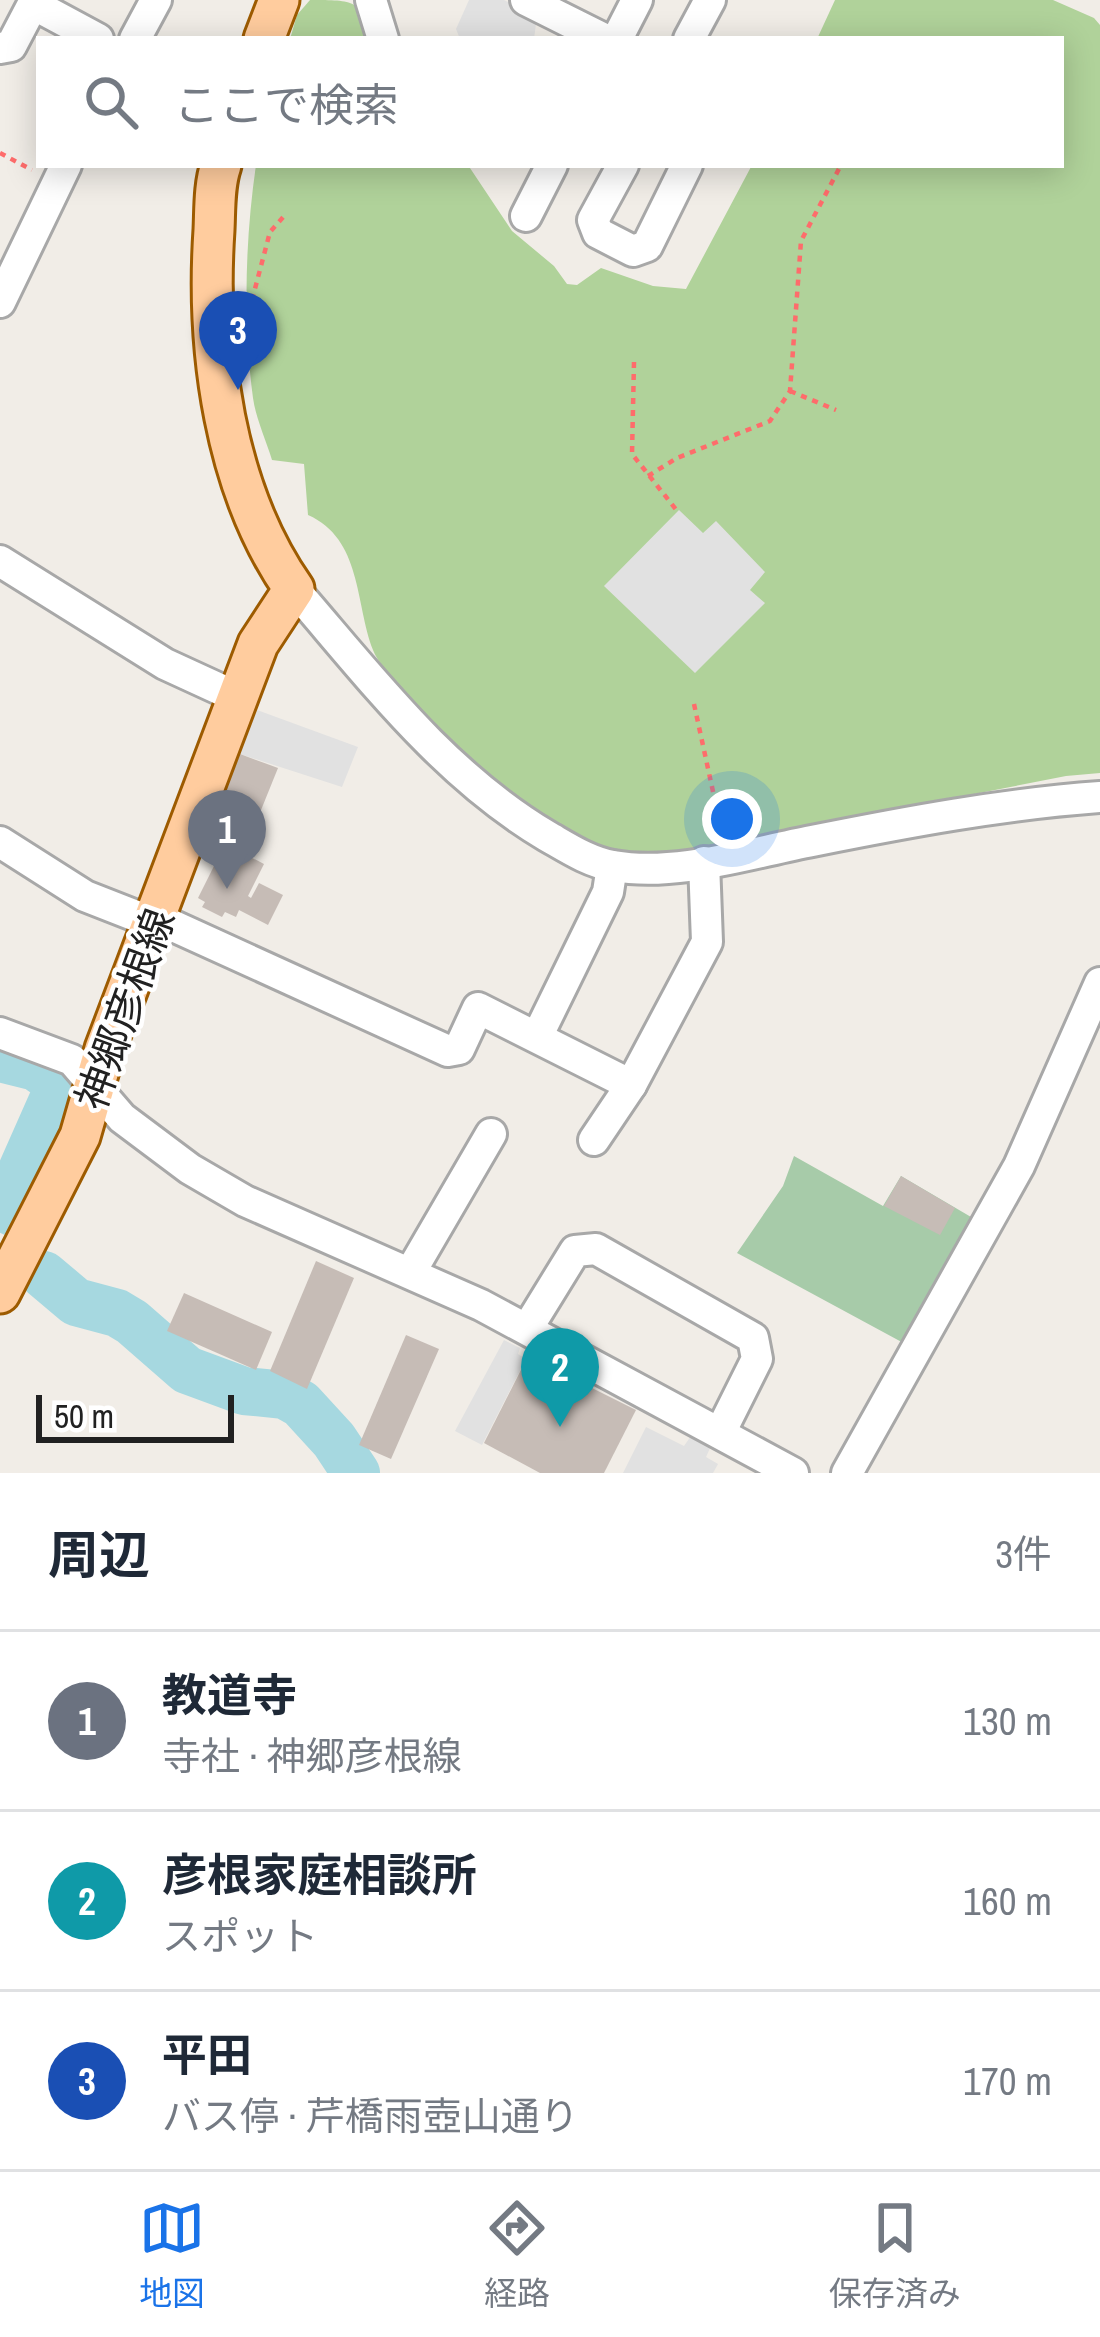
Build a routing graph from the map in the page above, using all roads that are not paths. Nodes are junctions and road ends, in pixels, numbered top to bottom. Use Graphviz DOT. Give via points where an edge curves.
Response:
graph roads {
  1 [pos="156,0"];
  2 [pos="279,0"];
  3 [pos="370,0"];
  4 [pos="637,0"];
  5 [pos="710,0"];
  6 [pos="515,1"];
  7 [pos="92,36"];
  8 [pos="137,36"];
  9 [pos="265,36"];
  10 [pos="382,36"];
  11 [pos="597,36"];
  12 [pos="619,36"];
  13 [pos="691,36"];
  14 [pos="0,48"];
  15 [pos="214,168"];
  16 [pos="550,168"];
  17 [pos="620,168"];
  18 [pos="686,168"];
  19 [pos="61,173"];
  20 [pos="526,216"];
  21 [pos="0,302"];
  22 [pos="0,561"];
  23 [pos="294,589"];
  24 [pos="239,698"];
  25 [pos="1100,797"];
  26 [pos="0,842"];
  27 [pos="713,850"];
  28 [pos="612,866"];
  29 [pos="155,921"];
  30 [pos="1100,983"];
  31 [pos="0,1033"];
  32 [pos="537,1037"];
  33 [pos="95,1085"];
  34 [pos="631,1085"];
  35 [pos="491,1134"];
  36 [pos="594,1140"];
  37 [pos="410,1274"];
  38 [pos="0,1293"];
  39 [pos="519,1332"];
  40 [pos="708,1438"];
  41 [pos="792,1473"];
  42 [pos="847,1473"];
  1 -- 8 [label="street"];
  2 -- 9 [label="main road"];
  3 -- 10 [label="street"];
  4 -- 12 [label="street"];
  5 -- 13 [label="street"];
  6 -- 11 [label="street"];
  7 -- 14 [label="street" via="33,4 11,46"];
  15 -- 23 [label="main road" via="221,403 249,503"];
  16 -- 20 [label="street"];
  17 -- 18 [label="street" via="593,220 598,233 633,251 647,246"];
  19 -- 21 [label="street"];
  22 -- 24 [label="street" via="165,664"];
  23 -- 24 [label="main road, 神郷彦根線" via="258,644"];
  23 -- 28 [label="street" via="419,734 474,784 553,840"];
  24 -- 29 [label="main road, 神郷彦根線"];
  25 -- 27 [label="street"];
  26 -- 29 [label="street" via="85,896"];
  27 -- 28 [label="street" via="645,868"];
  27 -- 34 [label="street" via="707,943"];
  28 -- 32 [label="street" via="593,927"];
  29 -- 32 [label="street" via="448,1051 458,1049 478,1008"];
  29 -- 33 [label="main road, 神郷彦根線"];
  30 -- 42 [label="street" via="1019,1166"];
  31 -- 33 [label="street" via="72,1060"];
  32 -- 34 [label="street"];
  33 -- 37 [label="street" via="122,1118 190,1169"];
  33 -- 38 [label="main road, 神郷彦根線" via="80,1136"];
  34 -- 36 [label="street"];
  35 -- 37 [label="street"];
  37 -- 39 [label="street"];
  39 -- 40 [label="street"];
  39 -- 40 [label="street" via="575,1251 596,1249 753,1338 757,1359"];
  40 -- 41 [label="street"];
}
